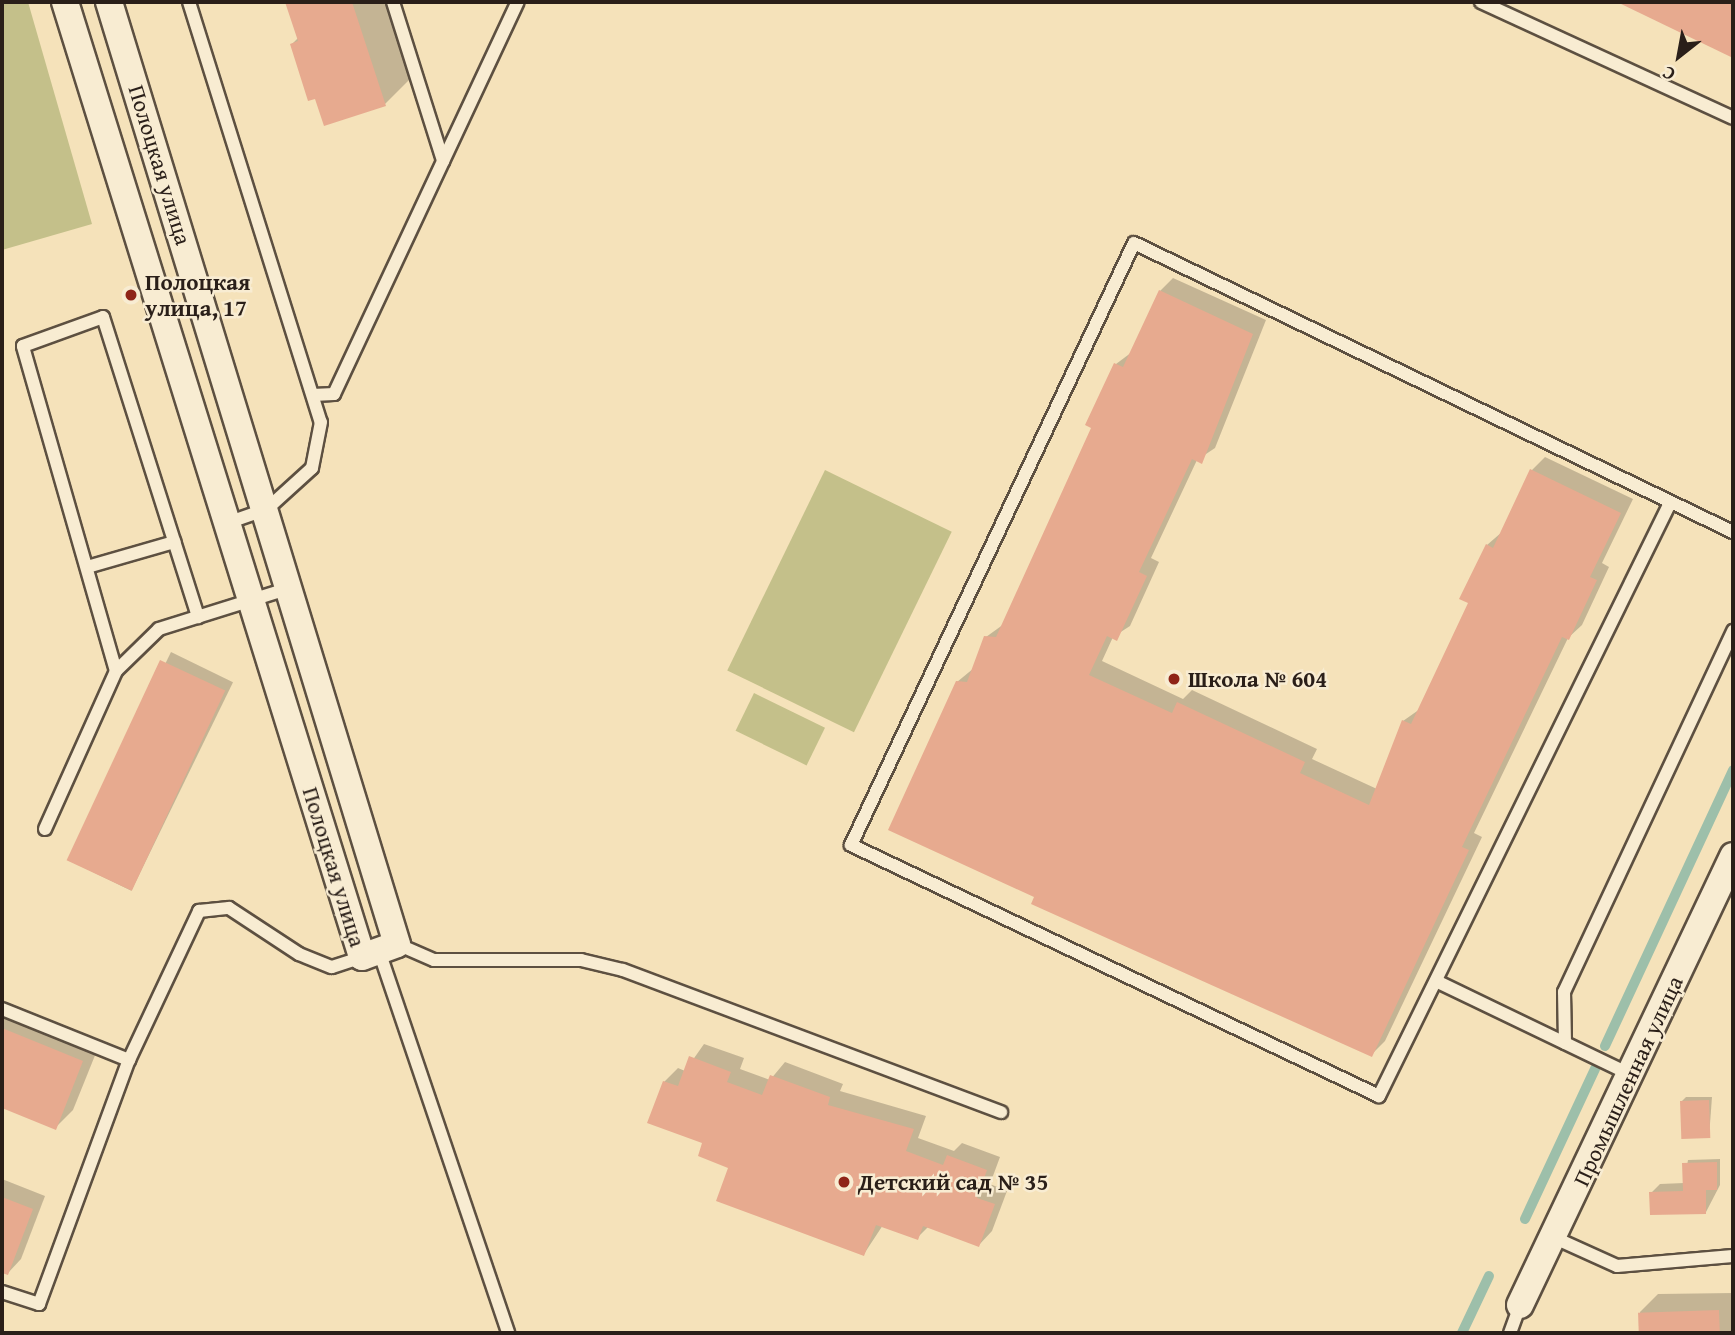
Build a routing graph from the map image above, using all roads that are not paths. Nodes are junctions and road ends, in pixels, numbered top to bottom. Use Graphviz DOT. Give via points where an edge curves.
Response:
graph roads {
  1 [pos="65,2"];
  2 [pos="109,2"];
  3 [pos="189,2"];
  4 [pos="393,2"];
  5 [pos="518,2"];
  6 [pos="1481,2"];
  7 [pos="1733,118"];
  8 [pos="443,161"];
  9 [pos="313,395"];
  10 [pos="1670,503"];
  11 [pos="267,509"];
  12 [pos="227,523"];
  13 [pos="1733,531"];
  14 [pos="174,542"];
  15 [pos="87,567"];
  16 [pos="291,588"];
  17 [pos="251,601"];
  18 [pos="198,617"];
  19 [pos="1733,631"];
  20 [pos="116,671"];
  21 [pos="45,829"];
  22 [pos="1732,863"];
  23 [pos="379,951"];
  24 [pos="1436,981"];
  25 [pos="2,1009"];
  26 [pos="1565,1043"];
  27 [pos="129,1060"];
  28 [pos="1631,1075"];
  29 [pos="1001,1112"];
  30 [pos="1555,1238"];
  31 [pos="1733,1256"];
  32 [pos="2,1292"];
  33 [pos="1520,1306"];
  34 [pos="508,1333"];
  35 [pos="1510,1333"];
  1 -- 12 [label="street, Полоцкая улица"];
  2 -- 11 [label="street, Полоцкая улица"];
  3 -- 9 [label="lane"];
  4 -- 8 [label="lane"];
  5 -- 8 [label="lane"];
  6 -- 7 [label="lane"];
  8 -- 9 [label="lane" via="334,394"];
  9 -- 11 [label="lane" via="320,447 312,468"];
  10 -- 13 [label="lane"];
  10 -- 24 [label="lane"];
  10 -- 24 [label="lane" via="1134,243 851,845 1379,1096"];
  11 -- 12 [label="lane"];
  11 -- 16 [label="street, Полоцкая улица"];
  12 -- 17 [label="street, Полоцкая улица"];
  14 -- 15 [label="lane"];
  14 -- 15 [label="lane" via="103,317 23,346"];
  14 -- 18 [label="lane"];
  15 -- 20 [label="lane"];
  16 -- 17 [label="lane"];
  16 -- 23 [label="street, Полоцкая улица"];
  17 -- 18 [label="lane"];
  17 -- 23 [label="street, Полоцкая улица"];
  18 -- 20 [label="lane" via="159,629"];
  19 -- 26 [label="lane" via="1564,992"];
  20 -- 21 [label="lane"];
  22 -- 28 [label="street, Промышленная улица"];
  23 -- 27 [label="lane" via="332,967 299,954 229,908 200,911"];
  23 -- 29 [label="lane" via="434,960 581,960 622,970"];
  23 -- 34 [label="lane"];
  24 -- 26 [label="lane"];
  25 -- 27 [label="lane"];
  26 -- 28 [label="lane"];
  27 -- 32 [label="lane" via="38,1304"];
  28 -- 30 [label="street, Промышленная улица"];
  30 -- 31 [label="lane" via="1617,1266"];
  30 -- 33 [label="street, Промышленная улица"];
  33 -- 35 [label="lane"];
}
